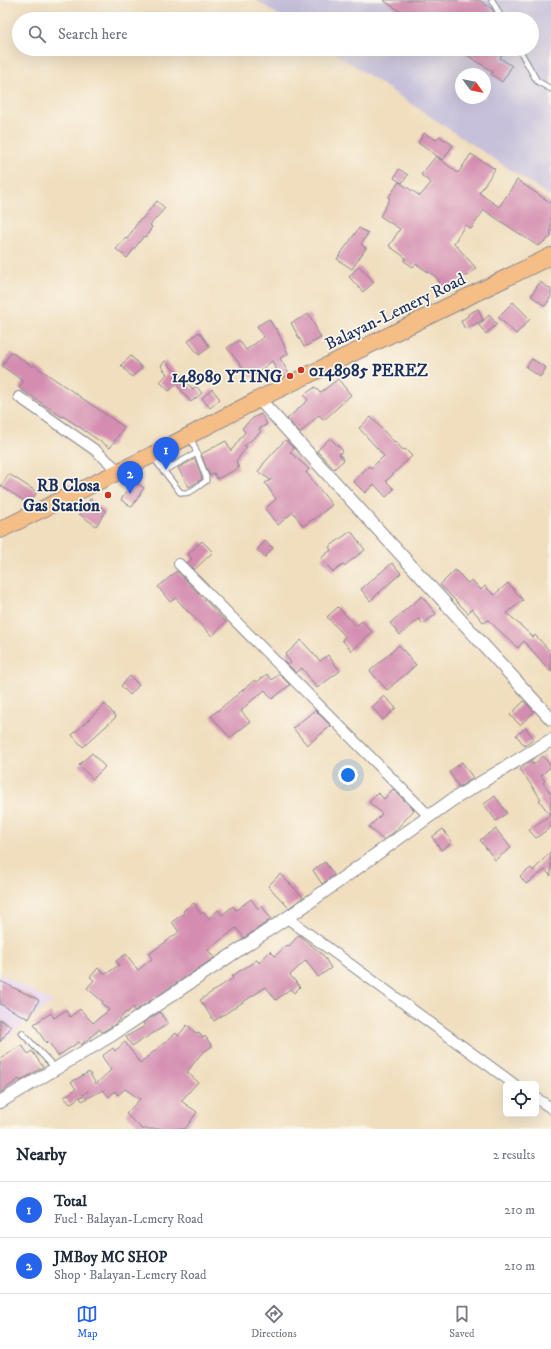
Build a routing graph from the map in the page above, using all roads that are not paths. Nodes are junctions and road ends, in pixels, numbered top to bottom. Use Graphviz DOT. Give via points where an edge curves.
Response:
graph roads {
  1 [pos="492,0"];
  2 [pos="498,12"];
  3 [pos="523,56"];
  4 [pos="551,89"];
  5 [pos="551,256"];
  6 [pos="19,397"];
  7 [pos="259,399"];
  8 [pos="189,435"];
  9 [pos="197,453"];
  10 [pos="152,455"];
  11 [pos="119,471"];
  12 [pos="163,471"];
  13 [pos="0,530"];
  14 [pos="179,564"];
  15 [pos="551,719"];
  16 [pos="551,740"];
  17 [pos="430,816"];
  18 [pos="287,918"];
  19 [pos="22,1032"];
  20 [pos="55,1069"];
  21 [pos="510,1081"];
  22 [pos="539,1100"];
  23 [pos="0,1102"];
  24 [pos="551,1108"];
  1 -- 2 [label="lane"];
  3 -- 4 [label="lane" via="537,81"];
  5 -- 7 [label="main road, Balayan-Lemery Road"];
  6 -- 11 [label="street" via="95,450"];
  7 -- 8 [label="main road, Balayan-Lemery Road"];
  7 -- 15 [label="street"];
  8 -- 9 [label="lane"];
  8 -- 10 [label="main road, Balayan-Lemery Road"];
  9 -- 12 [label="lane"];
  9 -- 12 [label="lane" via="206,481 188,492 180,492"];
  10 -- 11 [label="main road, Balayan-Lemery Road"];
  10 -- 12 [label="lane"];
  11 -- 13 [label="main road, Balayan-Lemery Road"];
  14 -- 17 [label="street"];
  16 -- 17 [label="street"];
  17 -- 18 [label="street"];
  18 -- 20 [label="street" via="112,1035"];
  18 -- 21 [label="street"];
  19 -- 20 [label="lane"];
  20 -- 23 [label="street"];
  22 -- 24 [label="street"];
}
